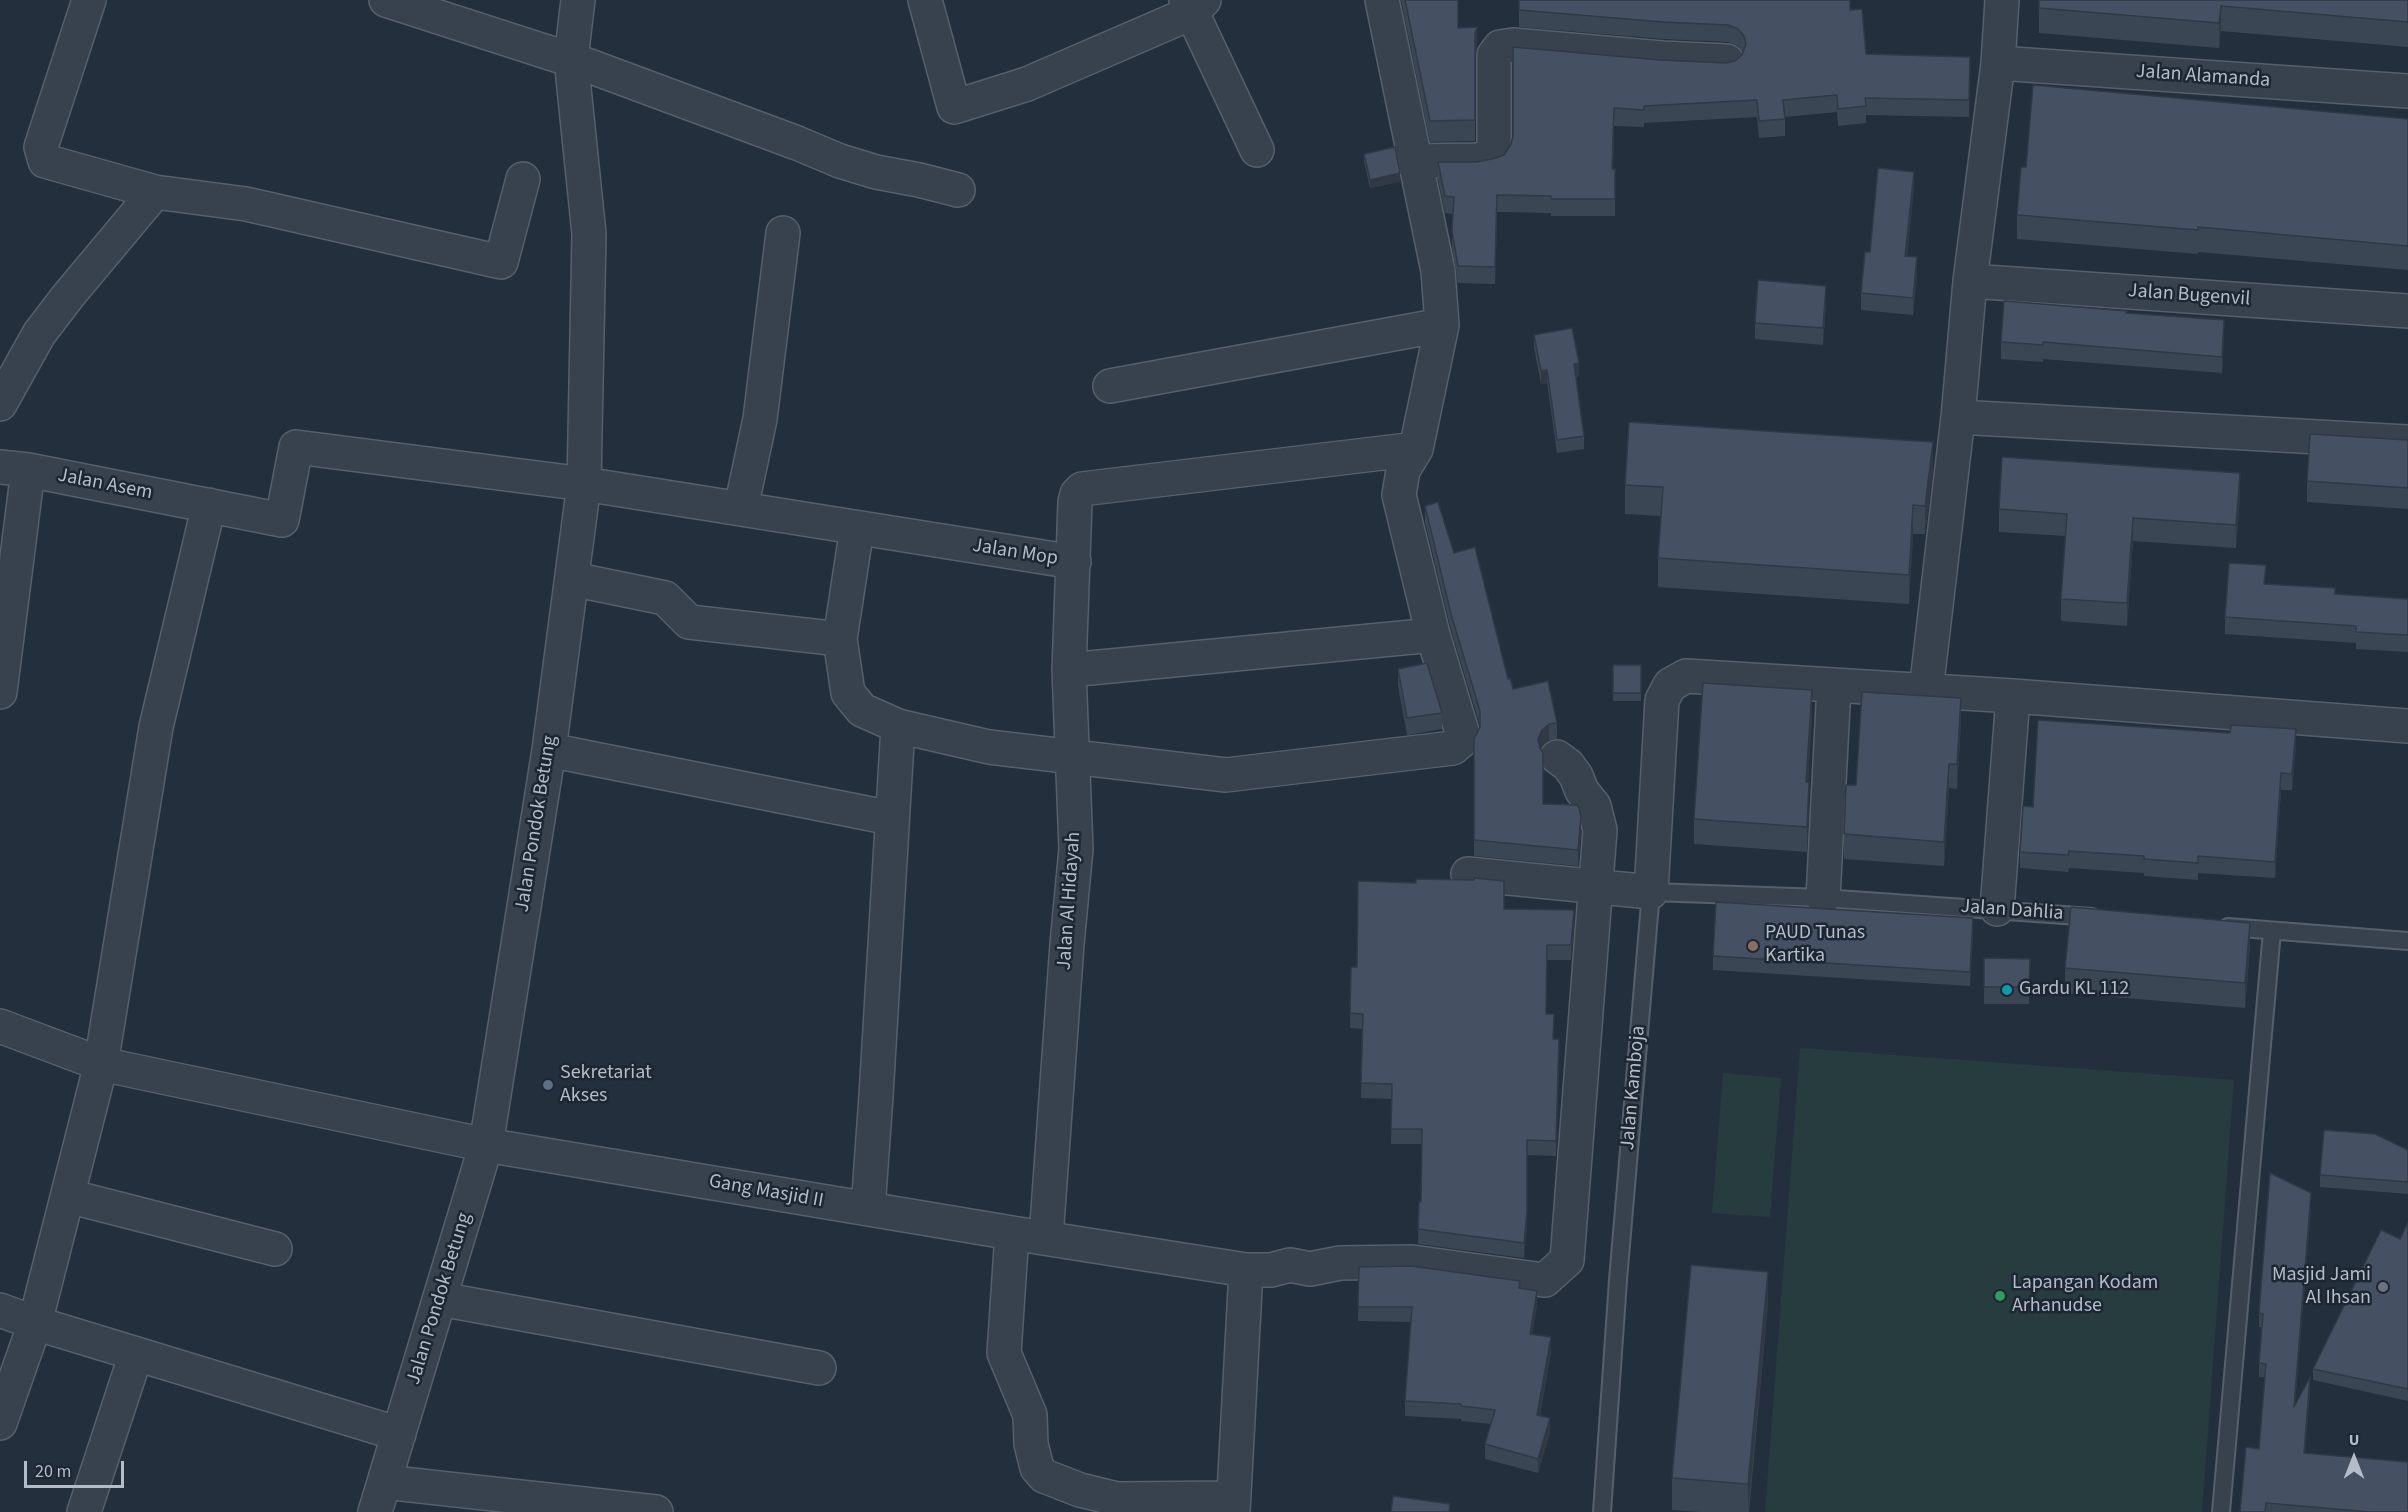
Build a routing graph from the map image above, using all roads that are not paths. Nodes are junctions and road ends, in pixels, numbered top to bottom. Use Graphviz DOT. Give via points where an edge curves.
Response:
graph roads {
  1 [pos="89,0"];
  2 [pos="386,0"];
  3 [pos="578,0"];
  4 [pos="925,0"];
  5 [pos="1382,0"];
  6 [pos="2002,0"];
  7 [pos="1194,4"];
  8 [pos="571,59"];
  9 [pos="1728,62"];
  10 [pos="1998,63"];
  11 [pos="2408,91"];
  12 [pos="1257,150"];
  13 [pos="1415,161"];
  14 [pos="523,178"];
  15 [pos="958,190"];
  16 [pos="155,192"];
  17 [pos="783,233"];
  18 [pos="1970,281"];
  19 [pos="2408,311"];
  20 [pos="1442,325"];
  21 [pos="1110,386"];
  22 [pos="0,404"];
  23 [pos="1958,417"];
  24 [pos="2408,442"];
  25 [pos="1416,449"];
  26 [pos="14,468"];
  27 [pos="584,484"];
  28 [pos="209,506"];
  29 [pos="741,508"];
  30 [pos="857,528"];
  31 [pos="1074,562"];
  32 [pos="572,579"];
  33 [pos="1433,635"];
  34 [pos="840,639"];
  35 [pos="1069,670"];
  36 [pos="1834,686"];
  37 [pos="1926,691"];
  38 [pos="0,692"];
  39 [pos="2013,696"];
  40 [pos="898,726"];
  41 [pos="2408,726"];
  42 [pos="549,750"];
  43 [pos="1557,757"];
  44 [pos="1072,758"];
  45 [pos="891,818"];
  46 [pos="1468,874"];
  47 [pos="1596,885"];
  48 [pos="1651,892"];
  49 [pos="1823,898"];
  50 [pos="1997,909"];
  51 [pos="2105,918"];
  52 [pos="2212,926"];
  53 [pos="2272,931"];
  54 [pos="2408,941"];
  55 [pos="0,1026"];
  56 [pos="101,1064"];
  57 [pos="486,1145"];
  58 [pos="68,1196"];
  59 [pos="868,1209"];
  60 [pos="1012,1233"];
  61 [pos="1046,1238"];
  62 [pos="275,1249"];
  63 [pos="1246,1270"];
  64 [pos="440,1299"];
  65 [pos="0,1310"];
  66 [pos="35,1323"];
  67 [pos="136,1354"];
  68 [pos="819,1368"];
  69 [pos="0,1423"];
  70 [pos="399,1434"];
  71 [pos="380,1497"];
  72 [pos="1233,1505"];
  73 [pos="84,1512"];
  74 [pos="656,1512"];
  75 [pos="1602,1512"];
  76 [pos="2221,1512"];
  1 -- 16 [label="street" via="41,147 45,161"];
  2 -- 8 [label="street"];
  3 -- 8 [label="street, Jalan Pondok Betung"];
  4 -- 7 [label="street" via="954,107 1027,84"];
  5 -- 13 [label="street"];
  6 -- 10 [label="street"];
  7 -- 12 [label="street"];
  8 -- 15 [label="street" via="840,161"];
  8 -- 27 [label="street, Jalan Pondok Betung" via="589,234"];
  9 -- 13 [label="street" via="1500,47 1494,55 1494,153 1477,160"];
  10 -- 11 [label="street, Jalan Alamanda"];
  10 -- 18 [label="street"];
  13 -- 20 [label="street" via="1438,271"];
  14 -- 16 [label="street" via="501,262 246,204"];
  16 -- 22 [label="street" via="39,334"];
  17 -- 29 [label="street" via="760,419"];
  18 -- 19 [label="street, Jalan Bugenvil"];
  18 -- 23 [label="street"];
  20 -- 21 [label="street"];
  20 -- 25 [label="street"];
  23 -- 24 [label="street"];
  23 -- 37 [label="street"];
  25 -- 31 [label="street, Jalan Mop" via="1082,489 1075,502"];
  25 -- 33 [label="street" via="1403,470 1399,495"];
  26 -- 28 [label="street, Jalan Asem"];
  26 -- 38 [label="street"];
  27 -- 28 [label="street, Jalan Asem" via="296,447 282,520"];
  27 -- 29 [label="street, Jalan Mop"];
  27 -- 32 [label="street, Jalan Pondok Betung"];
  28 -- 56 [label="street" via="156,727"];
  29 -- 30 [label="street, Jalan Mop"];
  30 -- 31 [label="street, Jalan Mop"];
  30 -- 34 [label="street"];
  31 -- 35 [label="street, Jalan Al Hidayah"];
  32 -- 34 [label="street" via="665,598 689,622"];
  32 -- 42 [label="street, Jalan Pondok Betung"];
  33 -- 35 [label="street"];
  33 -- 44 [label="street" via="1462,732 1461,741 1453,748 1226,775"];
  34 -- 40 [label="street" via="848,693 862,710"];
  35 -- 44 [label="street, Jalan Al Hidayah"];
  36 -- 37 [label="street"];
  36 -- 48 [label="street, Jalan Kamboja" via="1686,676 1670,685 1662,700"];
  36 -- 49 [label="street"];
  37 -- 39 [label="street"];
  39 -- 41 [label="street"];
  39 -- 50 [label="street"];
  40 -- 44 [label="street" via="989,747"];
  40 -- 45 [label="street"];
  42 -- 45 [label="street"];
  42 -- 57 [label="street, Jalan Pondok Betung"];
  43 -- 47 [label="street" via="1576,776 1598,818"];
  44 -- 61 [label="street, Jalan Al Hidayah" via="1077,849 1066,944"];
  45 -- 59 [label="street"];
  46 -- 47 [label="street"];
  47 -- 48 [label="street"];
  47 -- 63 [label="street, Gang Masjid II" via="1567,1260 1544,1280 1413,1262"];
  48 -- 49 [label="lane, Jalan Dahlia"];
  48 -- 75 [label="lane, Jalan Kamboja"];
  49 -- 50 [label="lane, Jalan Dahlia"];
  50 -- 51 [label="lane, Jalan Dahlia"];
  52 -- 53 [label="lane"];
  53 -- 54 [label="lane"];
  53 -- 76 [label="lane"];
  55 -- 56 [label="street, Gang Masjid II"];
  56 -- 57 [label="street, Gang Masjid II"];
  56 -- 58 [label="street"];
  57 -- 59 [label="street, Gang Masjid II"];
  57 -- 64 [label="street, Jalan Pondok Betung"];
  58 -- 62 [label="street"];
  58 -- 66 [label="street"];
  59 -- 60 [label="street, Gang Masjid II"];
  60 -- 61 [label="street, Gang Masjid II"];
  60 -- 72 [label="street" via="1004,1353 1029,1414 1037,1468 1044,1476 1080,1490 1117,1499"];
  61 -- 63 [label="street, Gang Masjid II"];
  63 -- 72 [label="street"];
  64 -- 68 [label="street"];
  64 -- 70 [label="street, Jalan Pondok Betung"];
  65 -- 66 [label="street"];
  66 -- 67 [label="street"];
  66 -- 69 [label="street"];
  67 -- 70 [label="street"];
  67 -- 73 [label="street"];
  70 -- 71 [label="street, Jalan Pondok Betung"];
  71 -- 74 [label="street"];
}
